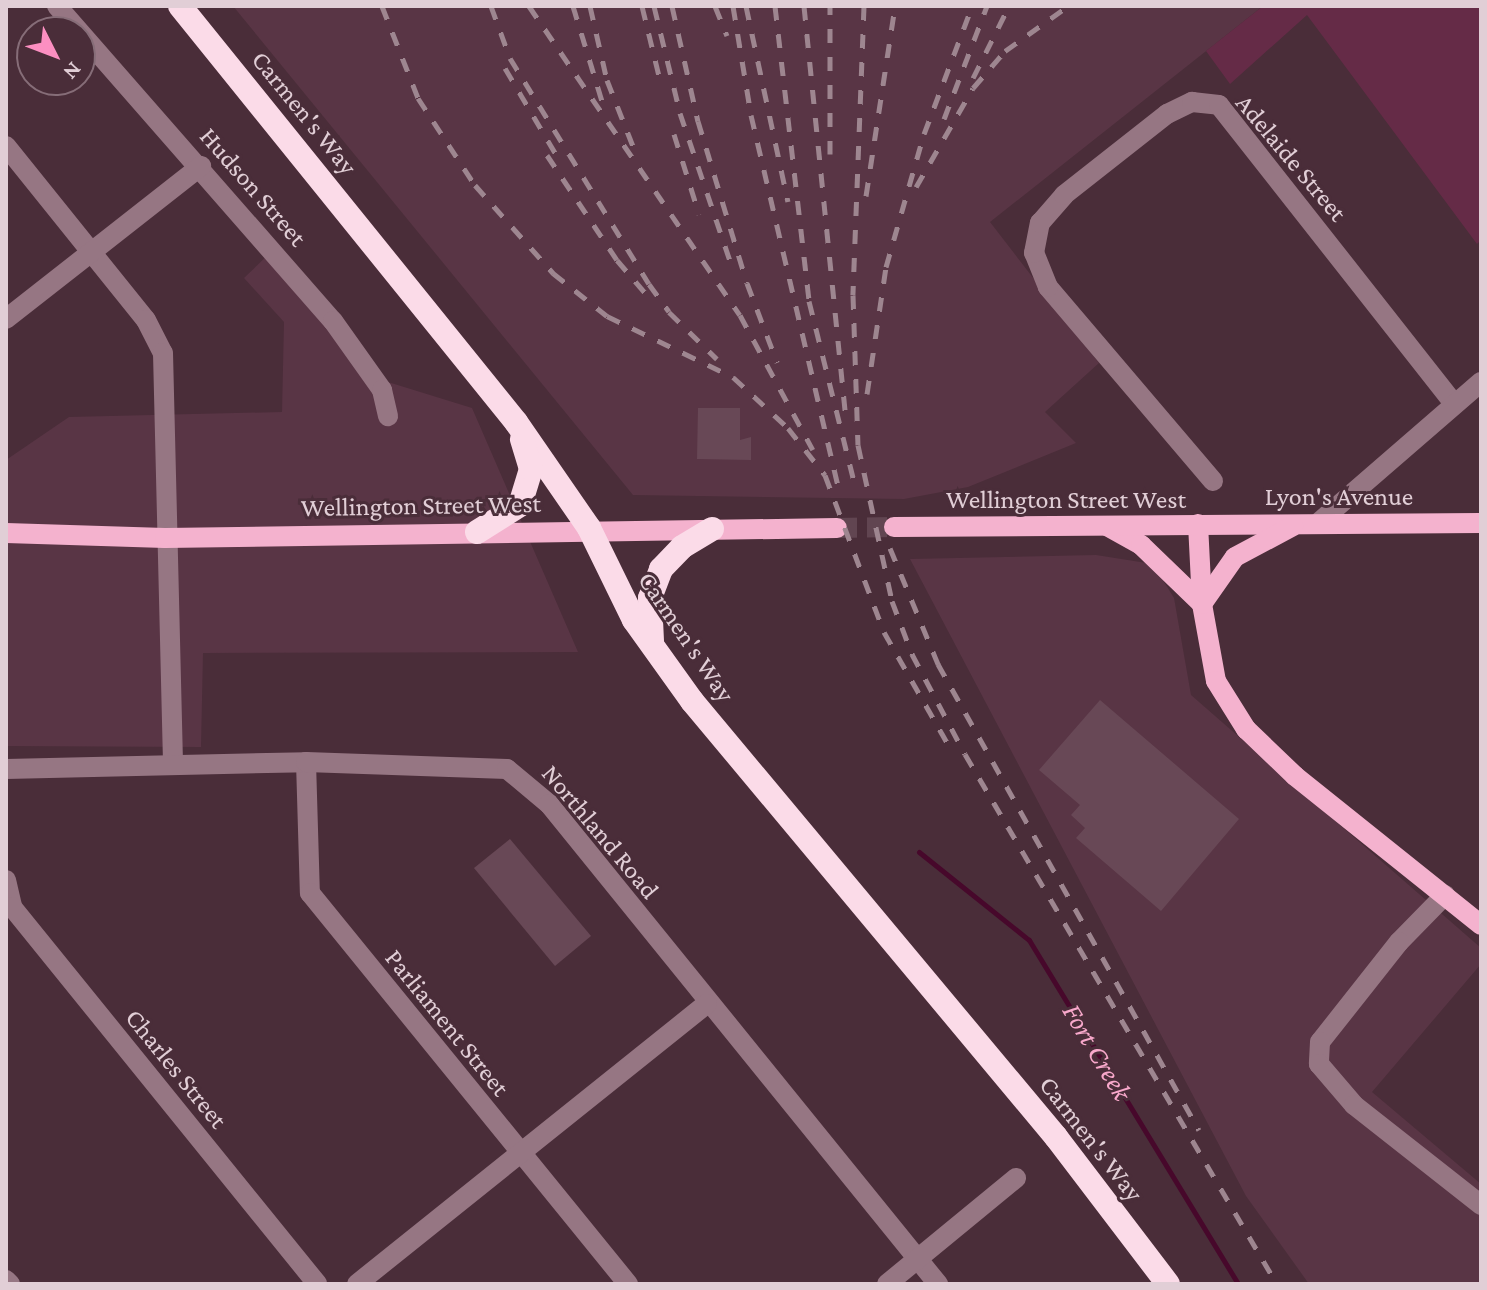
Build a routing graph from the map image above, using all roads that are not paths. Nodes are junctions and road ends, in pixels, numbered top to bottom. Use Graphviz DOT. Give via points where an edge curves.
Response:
graph roads {
  1 [pos="57,6"];
  2 [pos="180,6"];
  3 [pos="6,146"];
  4 [pos="201,166"];
  5 [pos="92,251"];
  6 [pos="6,319"];
  7 [pos="1481,382"];
  8 [pos="1454,404"];
  9 [pos="388,416"];
  10 [pos="516,422"];
  11 [pos="1213,481"];
  12 [pos="1198,524"];
  13 [pos="1307,524"];
  14 [pos="1104,525"];
  15 [pos="1478,525"];
  16 [pos="894,527"];
  17 [pos="589,528"];
  18 [pos="837,528"];
  19 [pos="712,529"];
  20 [pos="477,532"];
  21 [pos="6,533"];
  22 [pos="165,538"];
  23 [pos="1202,604"];
  24 [pos="654,647"];
  25 [pos="306,762"];
  26 [pos="173,764"];
  27 [pos="6,769"];
  28 [pos="6,880"];
  29 [pos="1445,895"];
  30 [pos="1481,925"];
  31 [pos="707,1004"];
  32 [pos="518,1153"];
  33 [pos="1016,1178"];
  34 [pos="1481,1205"];
  35 [pos="918,1259"];
  36 [pos="317,1284"];
  37 [pos="357,1284"];
  38 [pos="628,1284"];
  39 [pos="887,1284"];
  40 [pos="938,1284"];
  41 [pos="1168,1284"];
  1 -- 4 [label="street, Hudson Street"];
  2 -- 10 [label="highway, Carmen's Way"];
  3 -- 5 [label="street"];
  4 -- 5 [label="street"];
  4 -- 9 [label="street, Hudson Street" via="361,357 382,390"];
  5 -- 6 [label="street"];
  5 -- 22 [label="street" via="146,320 163,353"];
  7 -- 8 [label="street"];
  8 -- 11 [label="street, Adelaide Street" via="1219,105 1192,102 1167,114 1064,195 1040,223 1034,253 1048,287"];
  8 -- 13 [label="street"];
  10 -- 17 [label="highway, Carmen's Way"];
  10 -- 20 [label="highway" via="530,481 520,505"];
  12 -- 13 [label="main road, Lyon's Avenue"];
  12 -- 14 [label="main road, Wellington Street West"];
  12 -- 23 [label="main road, Wellington Street West"];
  13 -- 15 [label="main road, Lyon's Avenue"];
  13 -- 23 [label="main road" via="1235,557"];
  14 -- 16 [label="main road, Wellington Street West"];
  14 -- 23 [label="main road" via="1141,545"];
  17 -- 19 [label="main road, Wellington Street West"];
  17 -- 20 [label="main road, Wellington Street West"];
  17 -- 24 [label="highway, Carmen's Way" via="634,620"];
  18 -- 19 [label="main road, Wellington Street West"];
  19 -- 24 [label="highway" via="682,547 660,571 650,598"];
  20 -- 22 [label="main road, Wellington Street West"];
  21 -- 22 [label="main road, Wellington Street West"];
  22 -- 26 [label="street"];
  23 -- 29 [label="main road, Wellington Street West" via="1216,681 1246,729 1295,776"];
  24 -- 41 [label="highway, Carmen's Way" via="692,701 1056,1137"];
  25 -- 26 [label="street, Northland Road"];
  25 -- 31 [label="street, Northland Road" via="507,769 525,780"];
  25 -- 32 [label="street, Parliament Street" via="310,893"];
  26 -- 27 [label="street, Northland Road"];
  28 -- 36 [label="street, Charles Street" via="12,907"];
  29 -- 30 [label="main road, Wellington Street West"];
  29 -- 34 [label="street" via="1399,942 1320,1042 1319,1064 1354,1105"];
  31 -- 32 [label="street"];
  31 -- 35 [label="street, Northland Road"];
  32 -- 37 [label="street"];
  32 -- 38 [label="street, Parliament Street"];
  33 -- 35 [label="street"];
  35 -- 39 [label="street"];
  35 -- 40 [label="street, Northland Road"];
}
